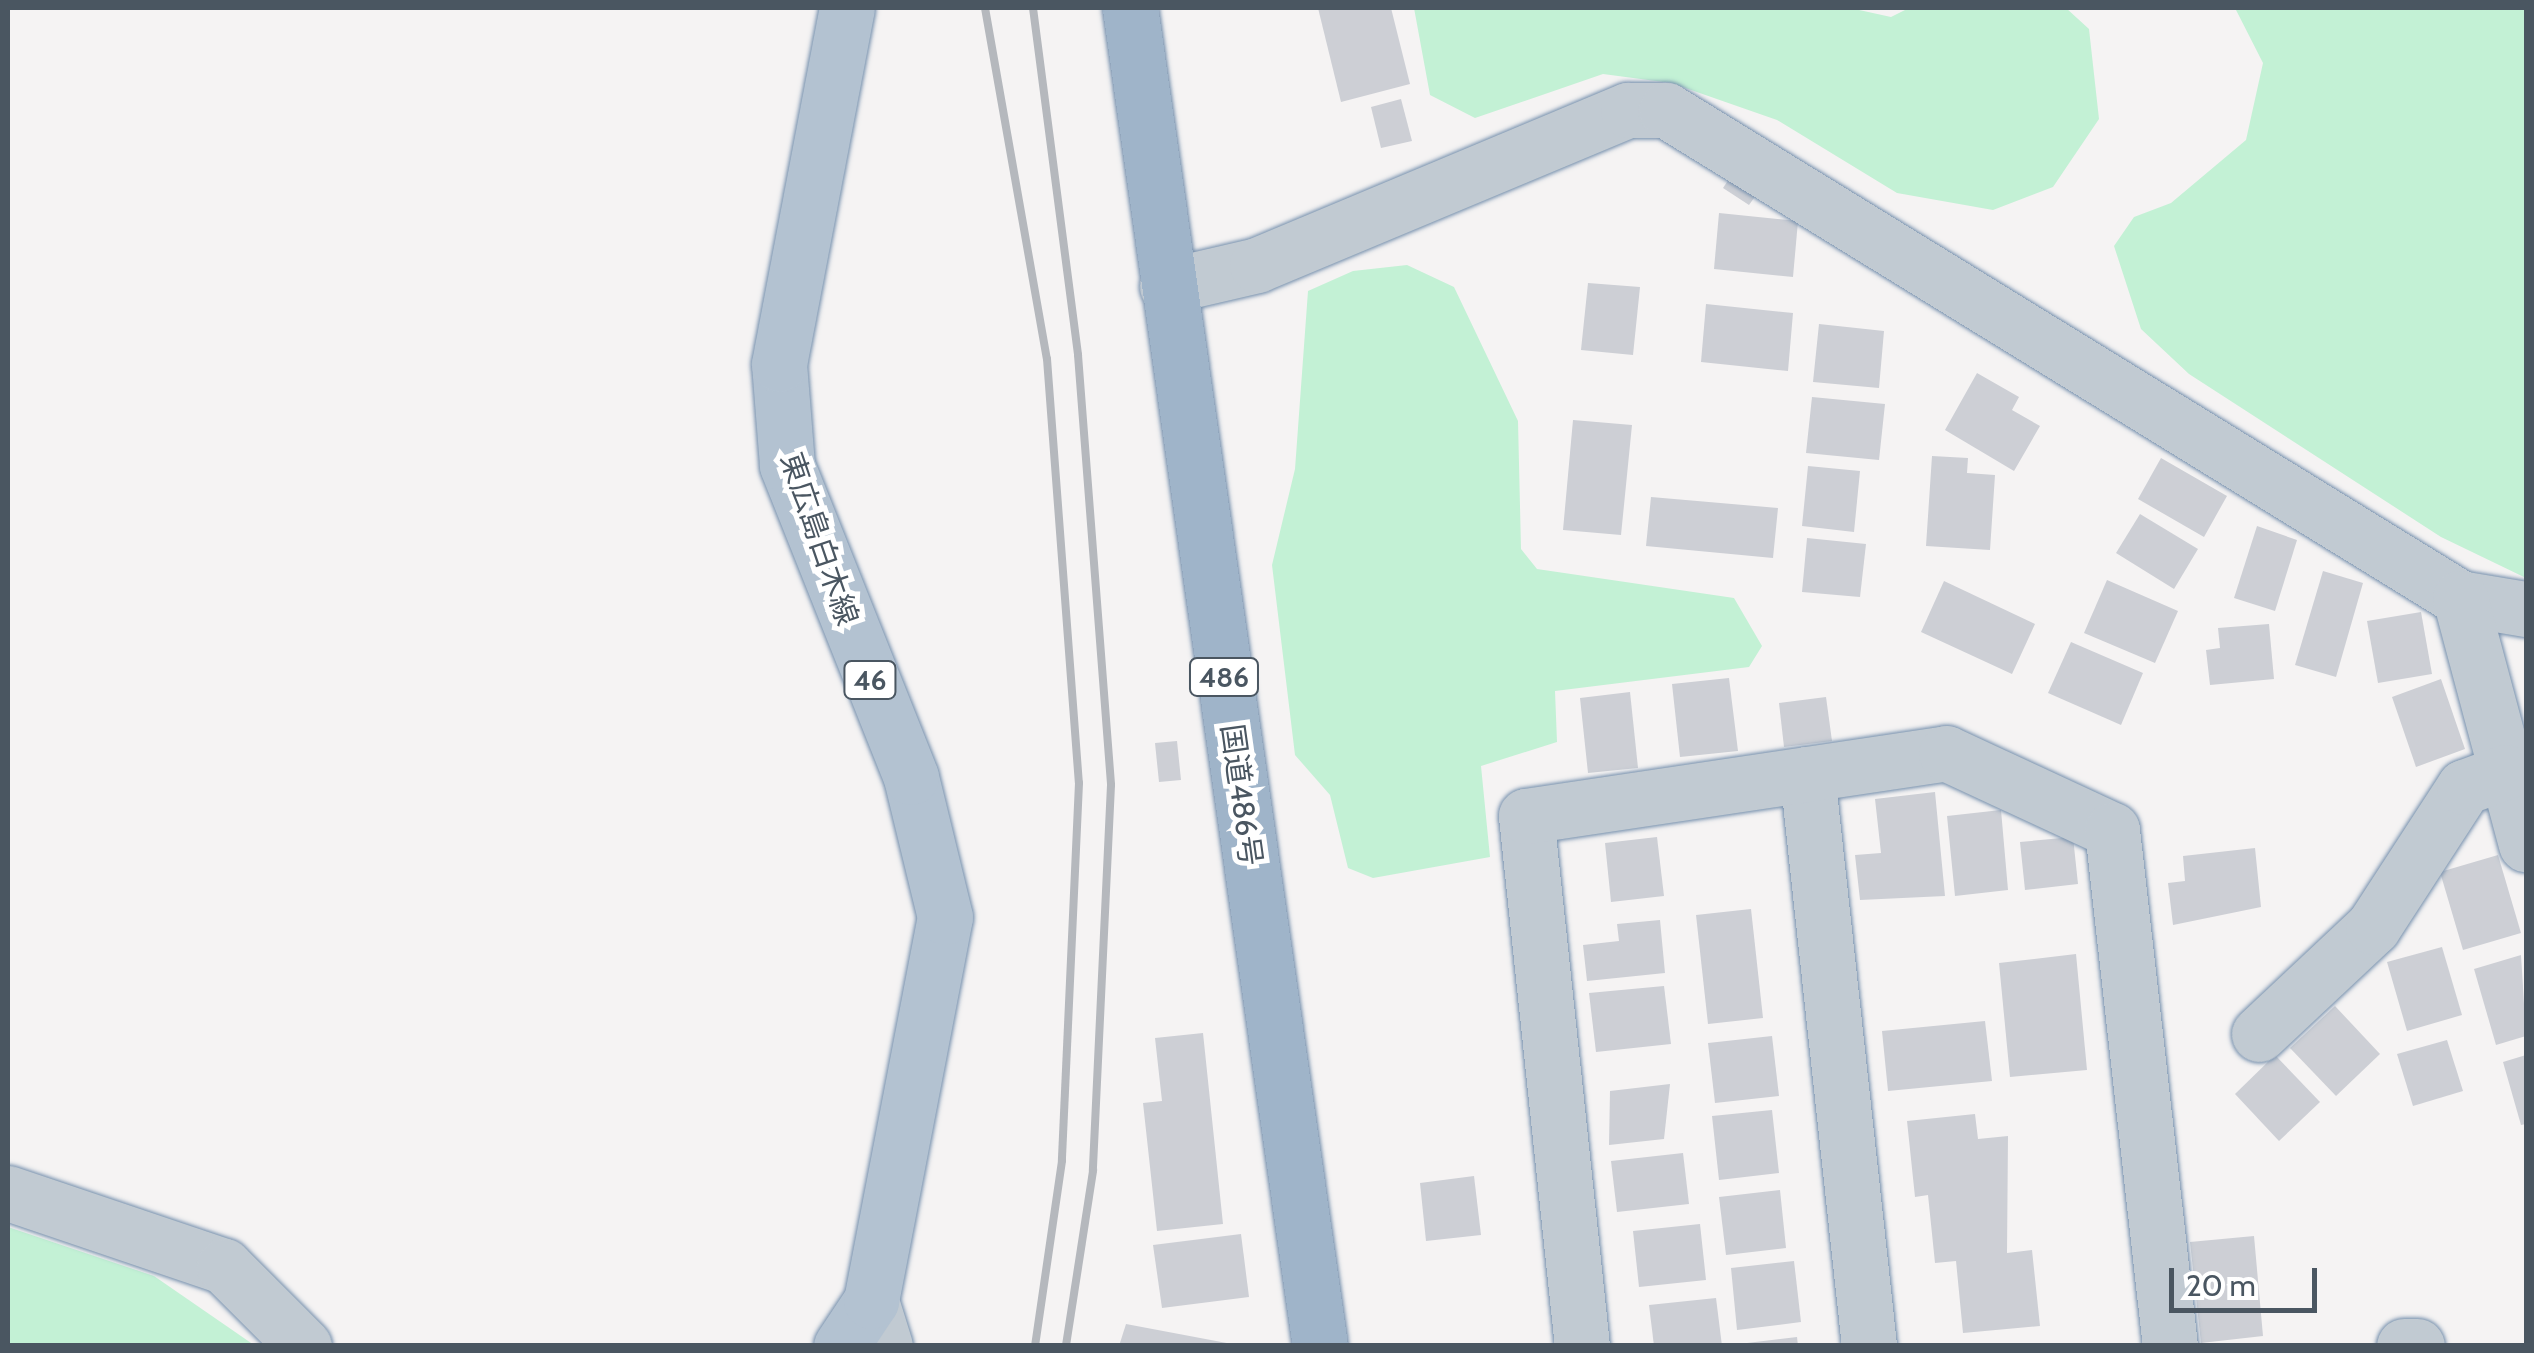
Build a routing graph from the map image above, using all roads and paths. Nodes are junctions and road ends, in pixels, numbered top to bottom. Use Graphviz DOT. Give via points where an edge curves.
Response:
graph roads {
  1 [pos="846,8"];
  2 [pos="1130,8"];
  3 [pos="1167,286"];
  4 [pos="2460,598"];
  5 [pos="2526,608"];
  6 [pos="2505,772"];
  7 [pos="1807,774"];
  8 [pos="2526,844"];
  9 [pos="2259,1034"];
  10 [pos="8,1192"];
  11 [pos="878,1323"];
  12 [pos="304,1346"];
  13 [pos="841,1346"];
  14 [pos="1320,1346"];
  15 [pos="1582,1346"];
  16 [pos="1869,1346"];
  17 [pos="2170,1346"];
  18 [pos="2404,1346"];
  19 [pos="2418,1346"];
  1 -- 11 [label="main road, 東広島白木線 / 46" via="779,364 787,464 911,777 945,917"];
  2 -- 3 [label="highway, 国道486号 / 486"];
  3 -- 4 [label="street" via="1257,265 1628,110 1666,110"];
  3 -- 14 [label="highway, 国道486号 / 486"];
  4 -- 5 [label="street"];
  4 -- 6 [label="street"];
  6 -- 8 [label="street"];
  6 -- 9 [label="street" via="2464,788 2373,926"];
  7 -- 15 [label="street" via="1526,816"];
  7 -- 16 [label="street"];
  7 -- 17 [label="street" via="1946,753 2112,830"];
  10 -- 12 [label="street" via="224,1266"];
  11 -- 13 [label="main road, 東広島白木線 / 46"];
  18 -- 19 [label="street"];
}
